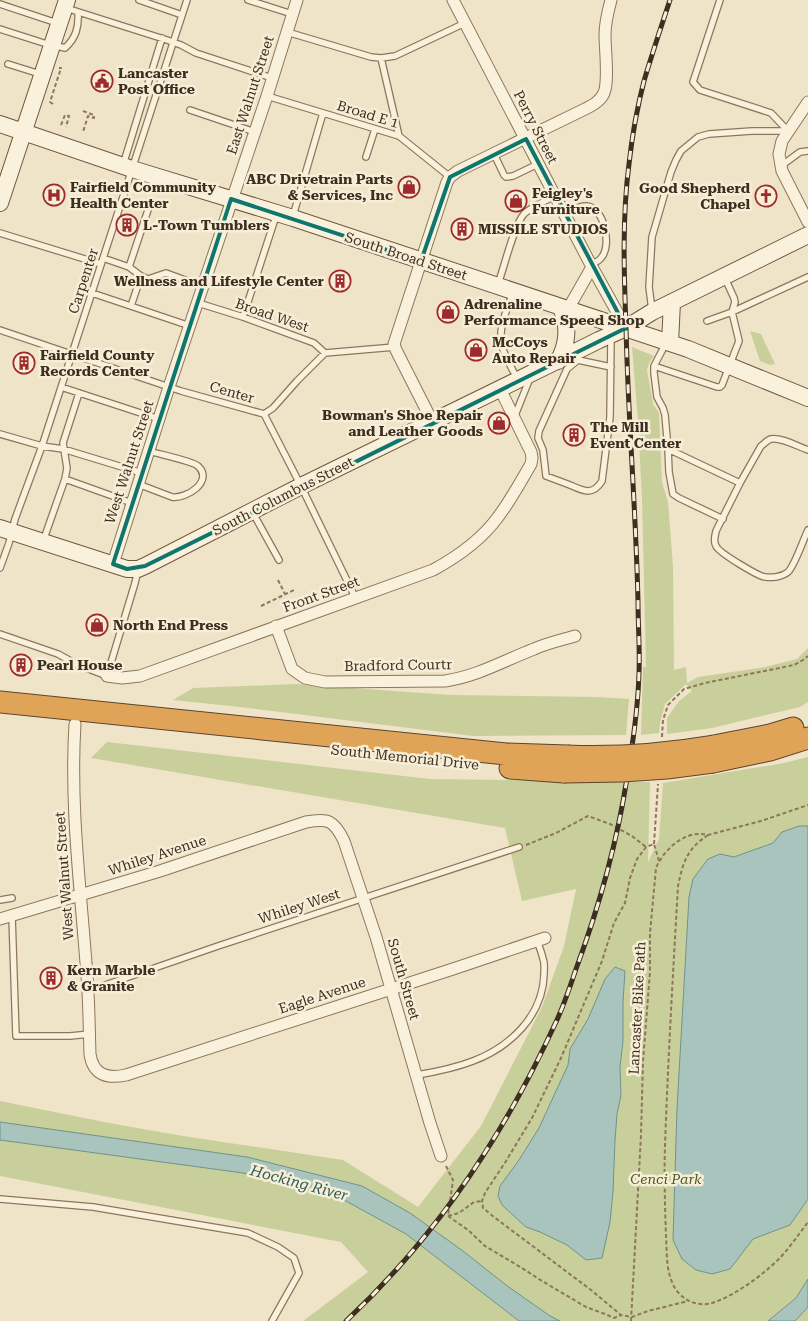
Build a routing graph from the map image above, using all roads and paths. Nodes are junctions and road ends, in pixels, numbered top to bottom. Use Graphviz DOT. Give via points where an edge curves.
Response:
graph roads {
  1 [pos="139,0"];
  2 [pos="187,0"];
  3 [pos="248,0"];
  4 [pos="297,0"];
  5 [pos="453,0"];
  6 [pos="611,0"];
  7 [pos="720,0"];
  8 [pos="0,4"];
  9 [pos="70,7"];
  10 [pos="182,14"];
  11 [pos="292,14"];
  12 [pos="59,23"];
  13 [pos="465,23"];
  14 [pos="0,29"];
  15 [pos="287,32"];
  16 [pos="162,38"];
  17 [pos="174,42"];
  18 [pos="56,46"];
  19 [pos="380,58"];
  20 [pos="8,64"];
  21 [pos="61,68"];
  22 [pos="42,75"];
  23 [pos="272,78"];
  24 [pos="54,87"];
  25 [pos="58,88"];
  26 [pos="267,96"];
  27 [pos="808,102"];
  28 [pos="53,104"];
  29 [pos="190,110"];
  30 [pos="83,111"];
  31 [pos="323,113"];
  32 [pos="64,119"];
  33 [pos="68,120"];
  34 [pos="0,124"];
  35 [pos="62,125"];
  36 [pos="66,127"];
  37 [pos="375,129"];
  38 [pos="788,131"];
  39 [pos="23,132"];
  40 [pos="83,132"];
  41 [pos="255,132"];
  42 [pos="399,136"];
  43 [pos="526,139"];
  44 [pos="808,151"];
  45 [pos="494,154"];
  46 [pos="366,157"];
  47 [pos="538,164"];
  48 [pos="781,166"];
  49 [pos="128,167"];
  50 [pos="450,177"];
  51 [pos="555,196"];
  52 [pos="231,199"];
  53 [pos="0,203"];
  54 [pos="150,204"];
  55 [pos="565,214"];
  56 [pos="285,216"];
  57 [pos="808,222"];
  58 [pos="0,233"];
  59 [pos="808,235"];
  60 [pos="102,261"];
  61 [pos="421,261"];
  62 [pos="591,266"];
  63 [pos="130,267"];
  64 [pos="141,276"];
  65 [pos="724,276"];
  66 [pos="808,277"];
  67 [pos="204,287"];
  68 [pos="505,289"];
  69 [pos="92,293"];
  70 [pos="672,302"];
  71 [pos="198,303"];
  72 [pos="131,306"];
  73 [pos="564,308"];
  74 [pos="652,312"];
  75 [pos="732,312"];
  76 [pos="243,317"];
  77 [pos="707,321"];
  78 [pos="190,326"];
  79 [pos="0,330"];
  80 [pos="618,331"];
  81 [pos="668,342"];
  82 [pos="395,346"];
  83 [pos="325,353"];
  84 [pos="72,354"];
  85 [pos="576,356"];
  86 [pos="558,361"];
  87 [pos="731,365"];
  88 [pos="654,366"];
  89 [pos="611,367"];
  90 [pos="525,376"];
  91 [pos="169,386"];
  92 [pos="61,387"];
  93 [pos="500,388"];
  94 [pos="79,393"];
  95 [pos="808,398"];
  96 [pos="264,414"];
  97 [pos="514,418"];
  98 [pos="159,419"];
  99 [pos="432,421"];
  100 [pos="0,434"];
  101 [pos="42,446"];
  102 [pos="63,449"];
  103 [pos="668,449"];
  104 [pos="808,450"];
  105 [pos="149,451"];
  106 [pos="140,478"];
  107 [pos="65,479"];
  108 [pos="740,483"];
  109 [pos="301,486"];
  110 [pos="132,503"];
  111 [pos="252,511"];
  112 [pos="722,519"];
  113 [pos="6,530"];
  114 [pos="808,530"];
  115 [pos="44,542"];
  116 [pos="279,560"];
  117 [pos="112,564"];
  118 [pos="0,568"];
  119 [pos="138,569"];
  120 [pos="278,580"];
  121 [pos="296,589"];
  122 [pos="285,594"];
  123 [pos="355,597"];
  124 [pos="261,606"];
  125 [pos="276,626"];
  126 [pos="0,634"];
  127 [pos="575,636"];
  128 [pos="808,656"];
  129 [pos="107,676"];
  130 [pos="0,702"];
  131 [pos="0,717"];
  132 [pos="75,724"];
  133 [pos="804,727"];
  134 [pos="662,740"];
  135 [pos="566,764"];
  136 [pos="659,779"];
  137 [pos="808,806"];
  138 [pos="323,820"];
  139 [pos="708,835"];
  140 [pos="654,844"];
  141 [pos="519,847"];
  142 [pos="646,847"];
  143 [pos="659,861"];
  144 [pos="80,896"];
  145 [pos="12,898"];
  146 [pos="364,899"];
  147 [pos="0,900"];
  148 [pos="12,916"];
  149 [pos="0,919"];
  150 [pos="541,939"];
  151 [pos="391,988"];
  152 [pos="88,991"];
  153 [pos="90,1034"];
  154 [pos="417,1075"];
  155 [pos="108,1076"];
  156 [pos="441,1156"];
  157 [pos="0,1199"];
  158 [pos="482,1201"];
  159 [pos="448,1216"];
  160 [pos="808,1222"];
  161 [pos="688,1301"];
  162 [pos="621,1315"];
  163 [pos="632,1317"];
  164 [pos="272,1321"];
  165 [pos="631,1321"];
  1 -- 10 [label="lane"];
  2 -- 10 [label="lane, Carpenter"];
  3 -- 11 [label="lane"];
  4 -- 11 [label="street, East Walnut Street"];
  5 -- 13 [label="street, Perry Street"];
  6 -- 43 [label="street" via="606,25 606,82 600,99 589,108"];
  7 -- 38 [label="lane" via="693,82 700,90 771,113"];
  8 -- 12 [label="lane"];
  9 -- 12 [label="street"];
  9 -- 16 [label="lane"];
  9 -- 18 [label="lane" via="79,23 73,40"];
  10 -- 17 [label="lane, Carpenter"];
  11 -- 15 [label="street, East Walnut Street"];
  12 -- 18 [label="street"];
  13 -- 19 [label="lane" via="395,56"];
  13 -- 43 [label="street, Perry Street"];
  14 -- 18 [label="lane"];
  15 -- 19 [label="lane"];
  15 -- 23 [label="street, East Walnut Street"];
  16 -- 17 [label="lane"];
  16 -- 49 [label="lane"];
  17 -- 23 [label="lane" via="196,53"];
  17 -- 49 [label="lane, Carpenter"];
  18 -- 22 [label="street"];
  19 -- 42 [label="lane"];
  20 -- 22 [label="lane"];
  21 -- 24 [label="path"];
  22 -- 39 [label="street"];
  23 -- 26 [label="street, East Walnut Street"];
  24 -- 25 [label="path"];
  24 -- 28 [label="path" via="50,102"];
  26 -- 31 [label="lane, Broad E 1"];
  26 -- 41 [label="street, East Walnut Street"];
  27 -- 38 [label="street"];
  29 -- 41 [label="lane"];
  30 -- 40 [label="path" via="94,115 94,118 88,116"];
  31 -- 37 [label="lane, Broad E 1"];
  31 -- 56 [label="lane"];
  32 -- 33 [label="path"];
  32 -- 33 [label="path" via="67,115"];
  32 -- 35 [label="path"];
  33 -- 36 [label="path"];
  34 -- 39 [label="street, South Broad Street"];
  37 -- 42 [label="lane, Broad E 1"];
  37 -- 46 [label="lane"];
  38 -- 48 [label="street" via="780,148"];
  38 -- 74 [label="lane" via="709,134 698,137 681,151 671,172 652,237 649,287"];
  39 -- 49 [label="street, South Broad Street"];
  39 -- 53 [label="street"];
  41 -- 52 [label="street, East Walnut Street"];
  42 -- 50 [label="lane, Broad E 1"];
  43 -- 45 [label="street"];
  43 -- 47 [label="street, Perry Street"];
  44 -- 48 [label="lane" via="800,152"];
  45 -- 47 [label="lane" via="506,177"];
  45 -- 50 [label="street"];
  47 -- 51 [label="street, Perry Street"];
  48 -- 57 [label="street"];
  49 -- 52 [label="street, South Broad Street"];
  49 -- 60 [label="lane, Carpenter"];
  50 -- 61 [label="street"];
  51 -- 55 [label="street, Perry Street"];
  51 -- 68 [label="lane" via="532,208 517,227"];
  52 -- 56 [label="street, South Broad Street"];
  52 -- 67 [label="street, West Walnut Street"];
  54 -- 63 [label="lane"];
  55 -- 62 [label="street, Perry Street"];
  55 -- 62 [label="lane" via="589,206 600,216 606,241 601,258"];
  56 -- 61 [label="street, South Broad Street"];
  56 -- 76 [label="lane"];
  58 -- 60 [label="lane"];
  59 -- 65 [label="street, South Columbus Street"];
  60 -- 63 [label="lane"];
  60 -- 69 [label="lane, Carpenter"];
  61 -- 68 [label="street, South Broad Street"];
  61 -- 82 [label="street"];
  62 -- 73 [label="street"];
  62 -- 80 [label="street, Perry Street"];
  63 -- 64 [label="lane"];
  64 -- 67 [label="lane" via="148,279 166,274"];
  64 -- 72 [label="lane"];
  65 -- 70 [label="street, South Columbus Street"];
  65 -- 75 [label="lane" via="735,302"];
  66 -- 75 [label="lane"];
  67 -- 71 [label="street, West Walnut Street"];
  68 -- 73 [label="street, South Broad Street"];
  68 -- 90 [label="lane" via="501,342 504,351"];
  69 -- 72 [label="lane"];
  69 -- 84 [label="lane, Carpenter"];
  70 -- 74 [label="street, South Columbus Street"];
  70 -- 81 [label="street"];
  71 -- 76 [label="lane, Broad West"];
  71 -- 78 [label="street, West Walnut Street"];
  72 -- 78 [label="lane"];
  73 -- 80 [label="street, South Broad Street"];
  73 -- 86 [label="street" via="566,339"];
  74 -- 80 [label="street, South Columbus Street"];
  75 -- 77 [label="lane"];
  75 -- 87 [label="lane" via="739,341"];
  76 -- 83 [label="lane, Broad West" via="314,343"];
  78 -- 91 [label="street, West Walnut Street"];
  79 -- 84 [label="lane, Center"];
  80 -- 81 [label="street, South Broad Street"];
  80 -- 85 [label="street, South Columbus Street"];
  80 -- 89 [label="lane"];
  81 -- 87 [label="street, South Broad Street"];
  81 -- 88 [label="lane"];
  82 -- 83 [label="lane"];
  82 -- 99 [label="street"];
  83 -- 96 [label="lane"];
  84 -- 91 [label="lane, Center"];
  84 -- 92 [label="lane, Carpenter"];
  85 -- 86 [label="street, South Columbus Street"];
  85 -- 89 [label="lane"];
  85 -- 89 [label="lane" via="567,369 538,438 546,476 583,491 592,491 602,481 610,417"];
  86 -- 90 [label="street, South Columbus Street"];
  87 -- 88 [label="lane" via="720,387"];
  87 -- 95 [label="street, South Broad Street"];
  88 -- 103 [label="lane" via="657,397 665,416"];
  90 -- 93 [label="street, South Columbus Street"];
  90 -- 97 [label="lane"];
  91 -- 96 [label="lane, Center"];
  91 -- 98 [label="street, West Walnut Street"];
  92 -- 94 [label="lane"];
  92 -- 101 [label="lane, Carpenter"];
  93 -- 97 [label="street, Front Street"];
  93 -- 99 [label="street, South Columbus Street"];
  94 -- 98 [label="lane"];
  94 -- 102 [label="lane" via="62,443"];
  96 -- 109 [label="lane, Center"];
  97 -- 123 [label="street, Front Street" via="532,458 498,518 452,560 433,570"];
  98 -- 105 [label="street, West Walnut Street"];
  99 -- 109 [label="street, South Columbus Street"];
  100 -- 101 [label="lane"];
  101 -- 102 [label="lane"];
  101 -- 113 [label="lane, Carpenter" via="16,519"];
  102 -- 106 [label="lane"];
  102 -- 107 [label="lane"];
  103 -- 108 [label="lane"];
  103 -- 112 [label="lane" via="673,494"];
  104 -- 108 [label="lane" via="784,441 772,439 765,442"];
  105 -- 106 [label="street, West Walnut Street"];
  105 -- 106 [label="lane" via="197,464 202,471 202,481 196,489 178,498"];
  106 -- 110 [label="street, West Walnut Street"];
  107 -- 110 [label="lane"];
  107 -- 115 [label="lane"];
  108 -- 112 [label="lane"];
  109 -- 111 [label="street, South Columbus Street"];
  109 -- 123 [label="lane, Center"];
  110 -- 117 [label="street, West Walnut Street"];
  111 -- 116 [label="lane"];
  111 -- 119 [label="street, South Columbus Street"];
  112 -- 114 [label="lane" via="714,540 718,550 764,577 782,576 789,571"];
  113 -- 115 [label="street"];
  113 -- 118 [label="lane, Carpenter"];
  115 -- 117 [label="street"];
  117 -- 119 [label="street"];
  119 -- 129 [label="lane"];
  120 -- 122 [label="path"];
  121 -- 122 [label="path"];
  122 -- 124 [label="path"];
  123 -- 125 [label="street, Front Street"];
  125 -- 127 [label="street, Bradford Courtr" via="292,669 305,678 325,682 459,679"];
  125 -- 129 [label="street, Front Street" via="140,676"];
  126 -- 129 [label="lane" via="58,654"];
  128 -- 134 [label="path" via="794,665 684,690 668,705"];
  130 -- 135 [label="highway, South Memorial Drive" via="506,754"];
  131 -- 132 [label="highway, South Memorial Drive"];
  132 -- 135 [label="highway, South Memorial Drive" via="504,768"];
  132 -- 144 [label="street, West Walnut Street" via="74,799"];
  133 -- 135 [label="highway, South Memorial Drive, bridge" via="770,750 714,754 622,771"];
  136 -- 140 [label="path"];
  137 -- 139 [label="path"];
  138 -- 144 [label="street, Whiley Avenue" via="306,822"];
  138 -- 146 [label="street, South Street" via="340,832"];
  139 -- 143 [label="path" via="702,833 682,838"];
  139 -- 161 [label="path" via="692,848 684,860 678,886 668,1073 664,1191 667,1263 672,1283"];
  140 -- 142 [label="path"];
  140 -- 143 [label="path"];
  141 -- 142 [label="path" via="588,816 610,824"];
  141 -- 146 [label="lane, Whiley West"];
  142 -- 158 [label="path" via="637,859 625,903 614,923 602,962 561,1058 532,1118"];
  143 -- 163 [label="path, Lancaster Bike Path" via="655,872 650,933"];
  144 -- 148 [label="street, Whiley Avenue"];
  144 -- 152 [label="street, West Walnut Street"];
  145 -- 147 [label="lane"];
  146 -- 151 [label="street, South Street"];
  146 -- 152 [label="lane, Whiley West"];
  148 -- 149 [label="street, Whiley Avenue"];
  148 -- 153 [label="lane" via="16,1036"];
  150 -- 151 [label="street, Eagle Avenue"];
  150 -- 154 [label="lane" via="544,985 538,1006 514,1038 471,1062"];
  151 -- 154 [label="street, South Street"];
  151 -- 155 [label="street, Eagle Avenue" via="126,1075"];
  152 -- 153 [label="street, West Walnut Street"];
  153 -- 155 [label="street, West Walnut Street" via="92,1064"];
  154 -- 156 [label="street, South Street"];
  156 -- 159 [label="path" via="453,1180"];
  157 -- 164 [label="lane" via="94,1207 248,1233 294,1258 299,1273"];
  158 -- 159 [label="path"];
  158 -- 162 [label="path" via="483,1208"];
  159 -- 162 [label="path" via="485,1246 571,1299 614,1318"];
  160 -- 161 [label="path" via="770,1268 744,1286 713,1303"];
  161 -- 163 [label="path"];
  162 -- 163 [label="path"];
  163 -- 165 [label="path, Lancaster Bike Path"];
}
